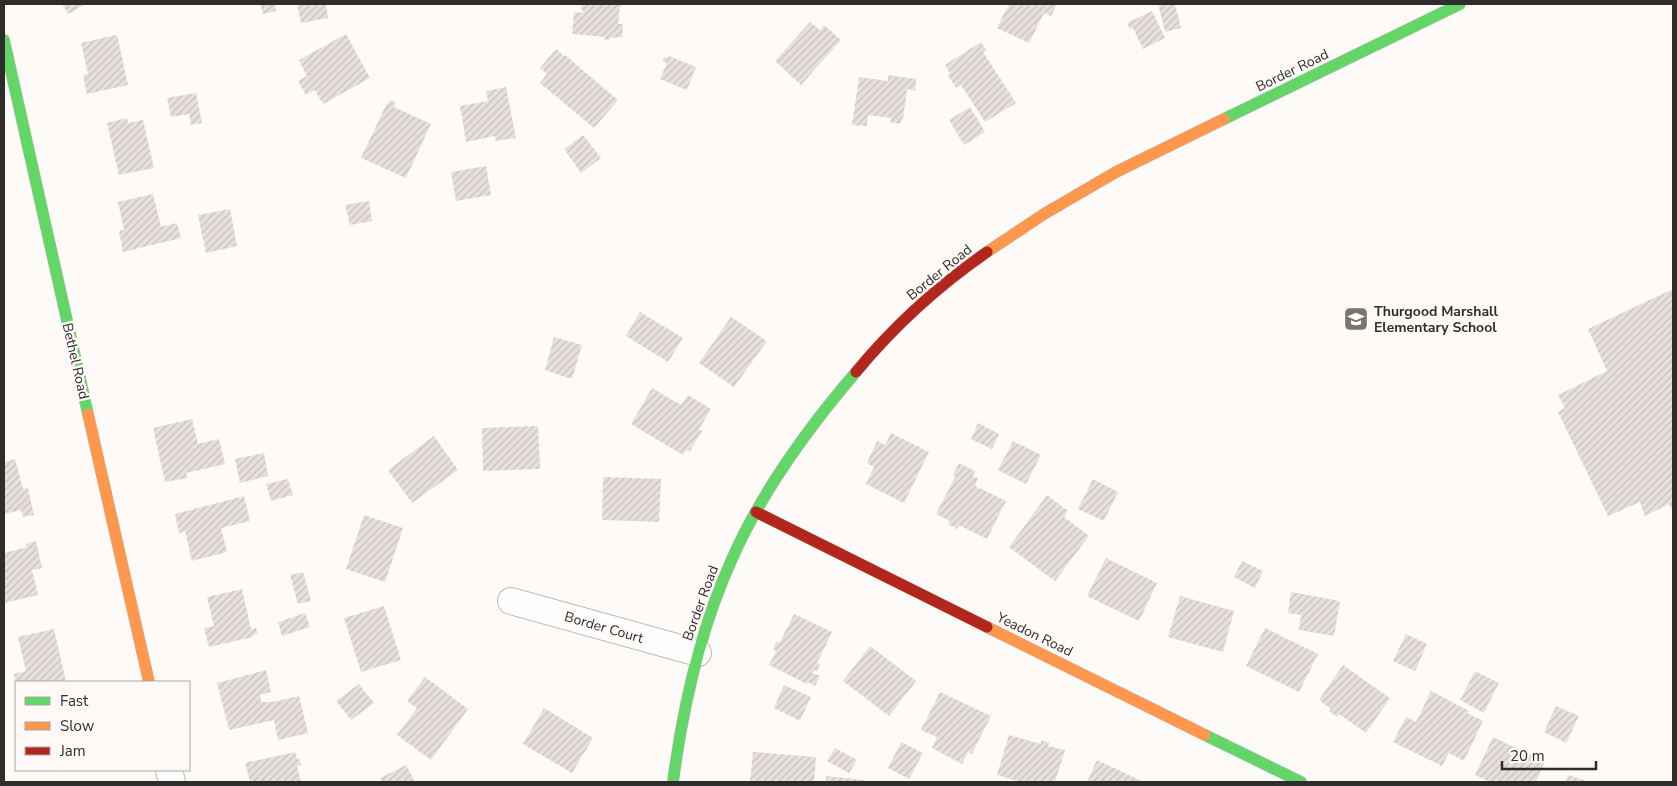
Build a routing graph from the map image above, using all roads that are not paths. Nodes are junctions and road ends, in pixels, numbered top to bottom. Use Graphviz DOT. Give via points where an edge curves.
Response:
graph roads {
  1 [pos="1443,7"];
  2 [pos="4,40"];
  3 [pos="756,512"];
  4 [pos="511,601"];
  5 [pos="698,654"];
  6 [pos="149,681"];
  7 [pos="673,782"];
  8 [pos="1301,782"];
  1 -- 3 [label="street, Border Road" via="1116,172 976,260 931,295 852,375 797,447"];
  2 -- 6 [label="street, Bethel Road"];
  3 -- 5 [label="street, Border Road" via="733,556 707,621"];
  3 -- 8 [label="street, Yeadon Road"];
  4 -- 5 [label="street, Border Court"];
  5 -- 7 [label="street, Border Road" via="684,707"];
}
